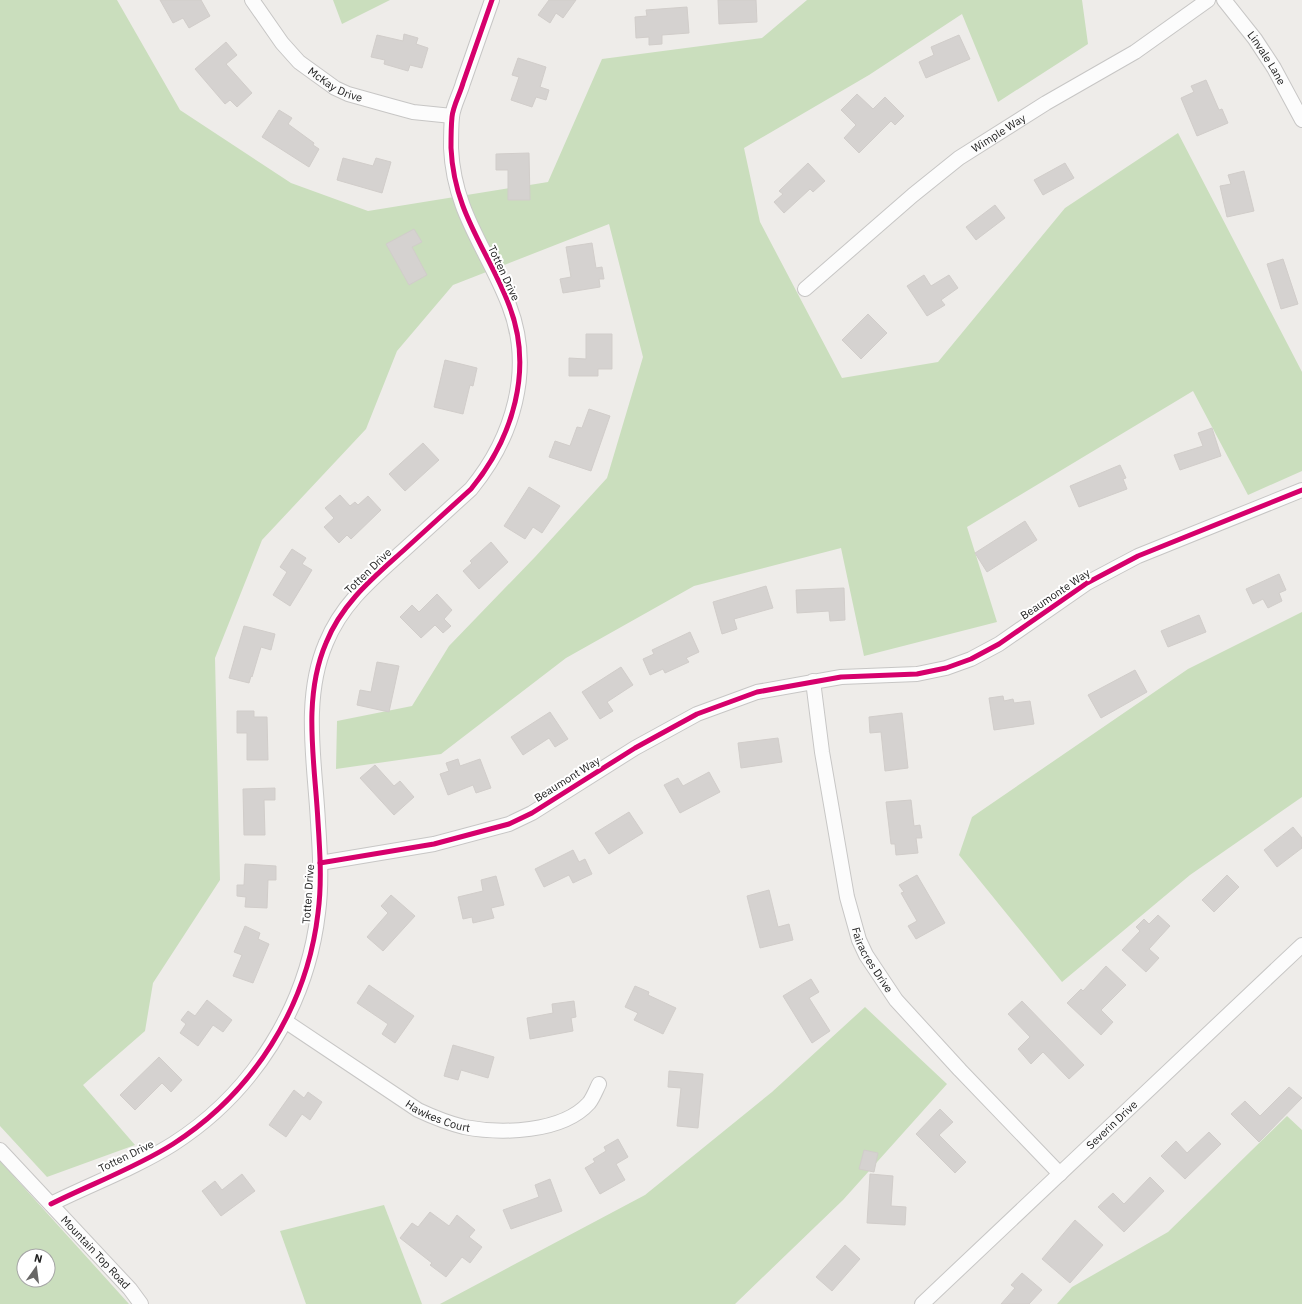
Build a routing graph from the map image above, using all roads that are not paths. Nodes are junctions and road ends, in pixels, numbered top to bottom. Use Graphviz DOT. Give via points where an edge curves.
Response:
graph roads {
  1 [pos="252,0"];
  2 [pos="492,0"];
  3 [pos="1208,0"];
  4 [pos="1224,0"];
  5 [pos="452,116"];
  6 [pos="1302,120"];
  7 [pos="805,289"];
  8 [pos="1302,490"];
  9 [pos="813,681"];
  10 [pos="320,863"];
  11 [pos="1302,945"];
  12 [pos="285,1021"];
  13 [pos="599,1084"];
  14 [pos="0,1150"];
  15 [pos="1060,1174"];
  16 [pos="51,1204"];
  17 [pos="141,1304"];
  18 [pos="922,1304"];
  1 -- 5 [label="street, McKay Drive" via="298,62 335,88 413,112"];
  2 -- 5 [label="street, Totten Drive"];
  3 -- 7 [label="street, Wimple Way" via="1135,52 1046,103 959,158"];
  4 -- 6 [label="street, Linvale Lane" via="1255,38"];
  5 -- 10 [label="street, Totten Drive" via="451,148 456,186 466,216 512,315 520,353 519,385 502,442 482,476 361,589 343,611 325,644 315,676 312,712"];
  8 -- 9 [label="street, Beaumonte Way" via="1138,556 1088,583 999,644 971,659 917,674 841,677"];
  9 -- 10 [label="street, Beaumont Way" via="757,692 697,714 635,748 532,813 509,824 434,844"];
  9 -- 15 [label="street, Fairacres Drive" via="822,752 847,897 866,955 896,1000"];
  10 -- 12 [label="street, Totten Drive" via="319,912 312,947 299,991"];
  11 -- 15 [label="street, Severin Drive"];
  12 -- 13 [label="street, Hawkes Court" via="418,1110 464,1126 513,1130 560,1122 579,1112 590,1102"];
  12 -- 16 [label="street, Totten Drive" via="265,1056 239,1088 213,1113 173,1144"];
  14 -- 16 [label="street, Mountain Top Road"];
  15 -- 18 [label="street, Severin Drive"];
  16 -- 17 [label="street, Mountain Top Road"];
}
